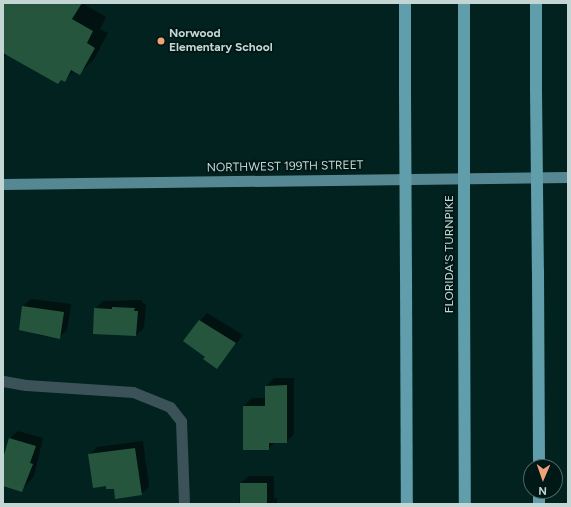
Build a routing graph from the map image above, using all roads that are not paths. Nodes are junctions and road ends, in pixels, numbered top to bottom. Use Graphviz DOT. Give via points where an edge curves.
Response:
graph roads {
  1 [pos="405,3"];
  2 [pos="464,3"];
  3 [pos="536,3"];
  4 [pos="568,177"];
  5 [pos="3,184"];
  6 [pos="3,382"];
  7 [pos="539,459"];
  8 [pos="184,504"];
  9 [pos="407,504"];
  10 [pos="465,504"];
  1 -- 9 [label="highway, bridge"];
  2 -- 10 [label="highway, FLORIDA'S TURNPIKE, bridge"];
  3 -- 7 [label="highway, bridge"];
  4 -- 5 [label="main road, NORTHWEST 199TH STREET"];
  6 -- 8 [label="street" via="133,392 170,407 181,421"];
}
